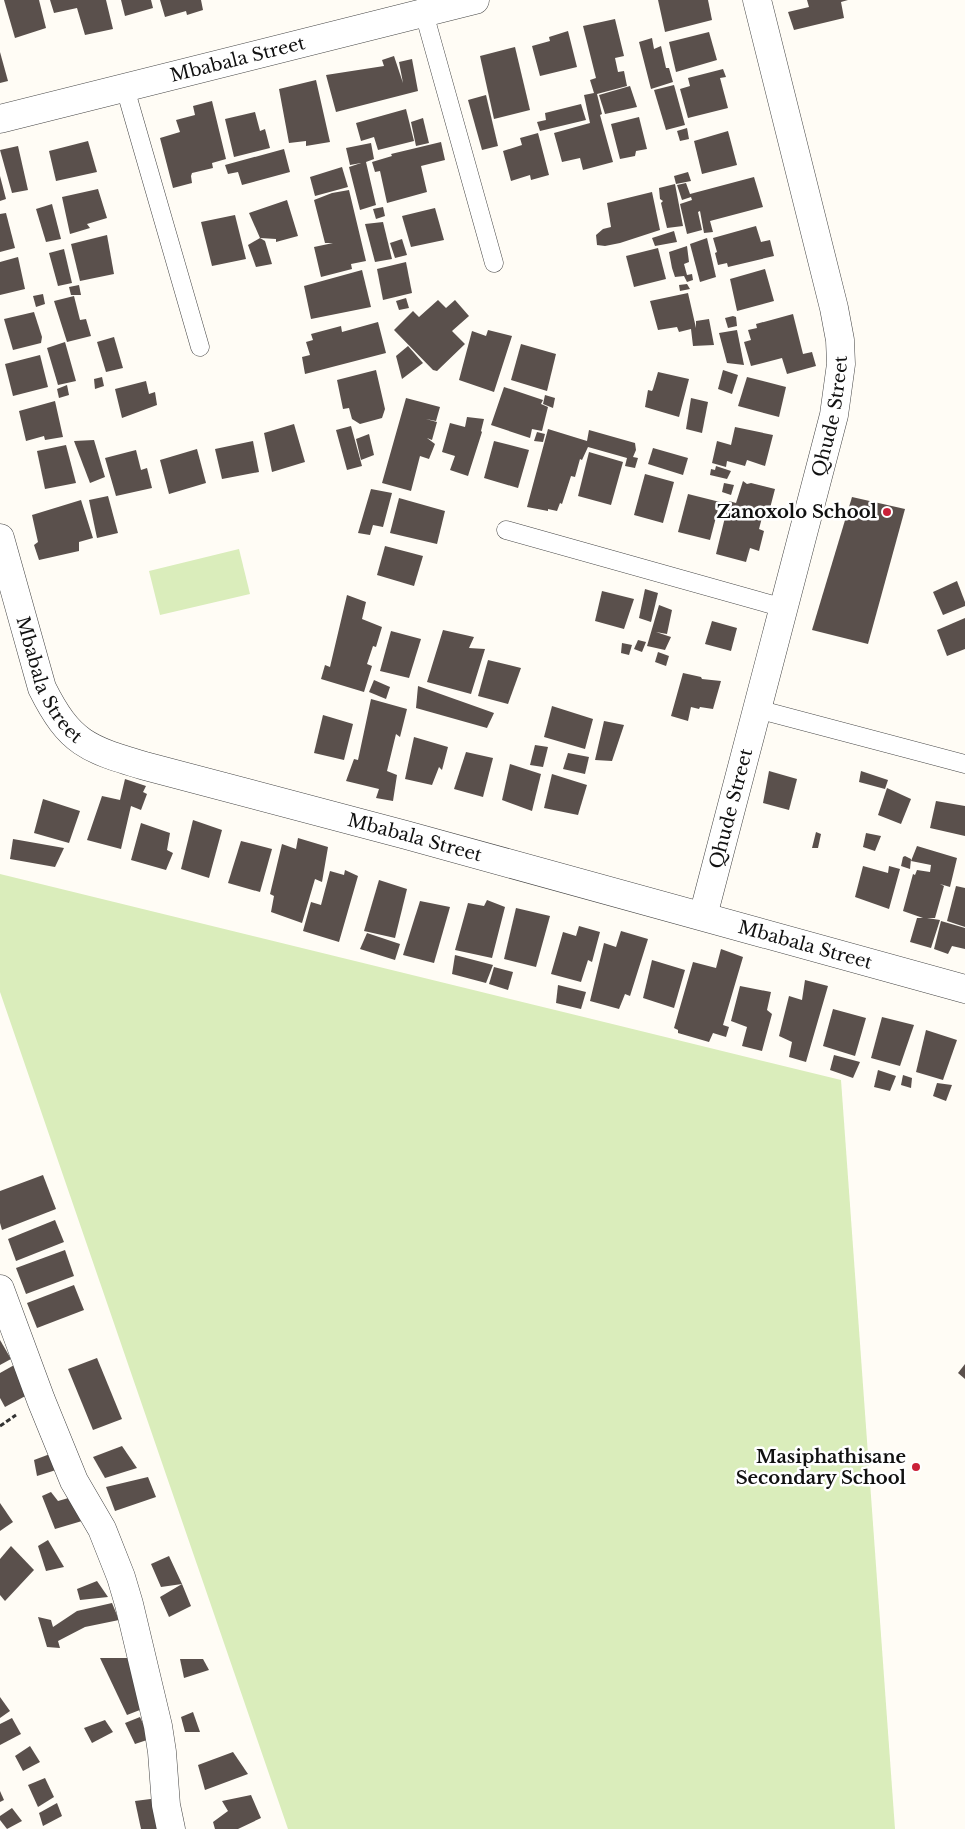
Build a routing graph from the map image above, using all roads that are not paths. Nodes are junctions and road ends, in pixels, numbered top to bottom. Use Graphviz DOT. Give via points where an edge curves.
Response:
graph roads {
  1 [pos="475,0"];
  2 [pos="757,0"];
  3 [pos="424,13"];
  4 [pos="125,88"];
  5 [pos="0,119"];
  6 [pos="494,262"];
  7 [pos="200,347"];
  8 [pos="506,530"];
  9 [pos="0,538"];
  10 [pos="784,608"];
  11 [pos="757,710"];
  12 [pos="965,764"];
  13 [pos="702,916"];
  14 [pos="965,989"];
  15 [pos="0,1288"];
  16 [pos="171,1829"];
  1 -- 3 [label="street, Mbabala Street"];
  2 -- 10 [label="street, Qhude Street" via="840,340 841,364 834,415"];
  3 -- 4 [label="street, Mbabala Street"];
  3 -- 6 [label="lane"];
  4 -- 5 [label="street, Mbabala Street"];
  4 -- 7 [label="lane"];
  8 -- 10 [label="lane"];
  9 -- 13 [label="street, Mbabala Street" via="42,688 64,724 88,747 145,766"];
  10 -- 11 [label="street, Qhude Street"];
  11 -- 12 [label="lane"];
  11 -- 13 [label="street, Qhude Street"];
  13 -- 14 [label="street, Mbabala Street"];
  15 -- 16 [label="street" via="74,1481 102,1529 129,1604 158,1726"];
}
